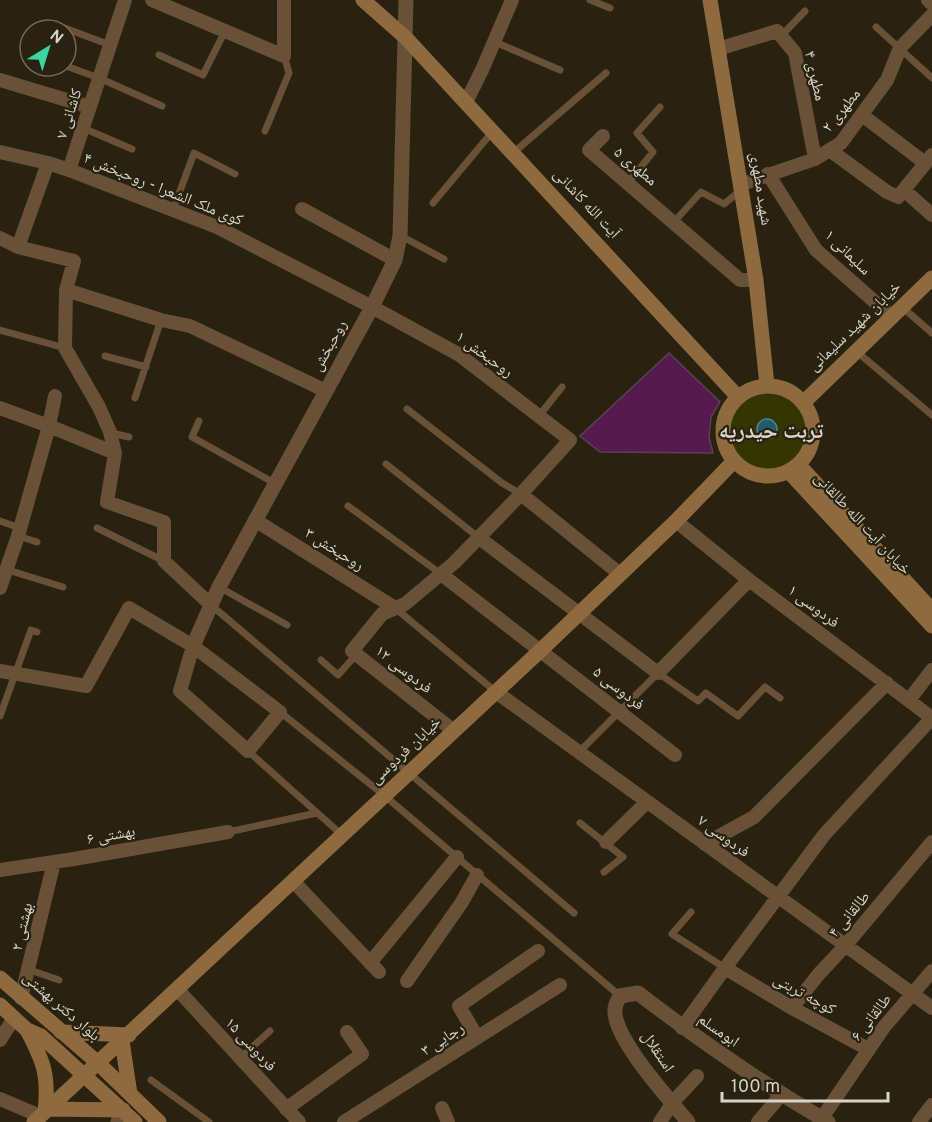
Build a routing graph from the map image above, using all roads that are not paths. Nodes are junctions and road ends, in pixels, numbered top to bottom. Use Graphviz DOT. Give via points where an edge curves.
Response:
graph roads {
  1 [pos="125,0"];
  2 [pos="152,0"];
  3 [pos="284,0"];
  4 [pos="363,0"];
  5 [pos="380,0"];
  6 [pos="406,0"];
  7 [pos="512,0"];
  8 [pos="591,0"];
  9 [pos="710,0"];
  10 [pos="927,0"];
  11 [pos="932,4"];
  12 [pos="610,8"];
  13 [pos="805,11"];
  14 [pos="932,15"];
  15 [pos="876,27"];
  16 [pos="225,31"];
  17 [pos="78,33"];
  18 [pos="781,36"];
  19 [pos="406,38"];
  20 [pos="495,42"];
  21 [pos="110,45"];
  22 [pos="900,48"];
  23 [pos="718,49"];
  24 [pos="159,55"];
  25 [pos="284,56"];
  26 [pos="78,70"];
  27 [pos="561,70"];
  28 [pos="606,73"];
  29 [pos="99,78"];
  30 [pos="932,78"];
  31 [pos="0,80"];
  32 [pos="466,102"];
  33 [pos="162,106"];
  34 [pos="90,107"];
  35 [pos="660,107"];
  36 [pos="862,115"];
  37 [pos="83,128"];
  38 [pos="265,131"];
  39 [pos="493,131"];
  40 [pos="603,136"];
  41 [pos="132,149"];
  42 [pos="831,151"];
  43 [pos="0,152"];
  44 [pos="513,153"];
  45 [pos="815,159"];
  46 [pos="928,159"];
  47 [pos="48,163"];
  48 [pos="69,170"];
  49 [pos="236,174"];
  50 [pos="768,174"];
  51 [pos="628,183"];
  52 [pos="742,186"];
  53 [pos="904,190"];
  54 [pos="433,203"];
  55 [pos="302,209"];
  56 [pos="173,210"];
  57 [pos="932,215"];
  58 [pos="674,222"];
  59 [pos="400,236"];
  60 [pos="0,238"];
  61 [pos="18,247"];
  62 [pos="444,259"];
  63 [pos="394,260"];
  64 [pos="932,278"];
  65 [pos="756,280"];
  66 [pos="66,290"];
  67 [pos="372,307"];
  68 [pos="897,312"];
  69 [pos="161,320"];
  70 [pos="0,330"];
  71 [pos="932,333"];
  72 [pos="65,348"];
  73 [pos="855,351"];
  74 [pos="105,356"];
  75 [pos="146,367"];
  76 [pos="766,369"];
  77 [pos="725,381"];
  78 [pos="767,386"];
  79 [pos="562,387"];
  80 [pos="326,391"];
  81 [pos="55,396"];
  82 [pos="738,397"];
  83 [pos="135,398"];
  84 [pos="804,402"];
  85 [pos="0,408"];
  86 [pos="406,409"];
  87 [pos="932,415"];
  88 [pos="538,417"];
  89 [pos="199,421"];
  90 [pos="49,426"];
  91 [pos="110,432"];
  92 [pos="129,437"];
  93 [pos="115,453"];
  94 [pos="734,461"];
  95 [pos="386,464"];
  96 [pos="794,469"];
  97 [pos="276,484"];
  98 [pos="521,494"];
  99 [pos="348,506"];
  100 [pos="255,520"];
  101 [pos="0,521"];
  102 [pos="676,521"];
  103 [pos="97,528"];
  104 [pos="19,532"];
  105 [pos="478,537"];
  106 [pos="37,542"];
  107 [pos="164,561"];
  108 [pos="8,570"];
  109 [pos="441,574"];
  110 [pos="620,574"];
  111 [pos="749,580"];
  112 [pos="63,587"];
  113 [pos="219,587"];
  114 [pos="0,588"];
  115 [pos="211,605"];
  116 [pos="395,608"];
  117 [pos="932,610"];
  118 [pos="580,613"];
  119 [pos="287,625"];
  120 [pos="932,626"];
  121 [pos="37,632"];
  122 [pos="193,646"];
  123 [pos="541,650"];
  124 [pos="356,655"];
  125 [pos="321,660"];
  126 [pos="932,669"];
  127 [pos="0,670"];
  128 [pos="658,673"];
  129 [pos="15,674"];
  130 [pos="886,683"];
  131 [pos="496,692"];
  132 [pos="780,698"];
  133 [pos="909,699"];
  134 [pos="620,711"];
  135 [pos="280,712"];
  136 [pos="0,716"];
  137 [pos="932,718"];
  138 [pos="454,732"];
  139 [pos="248,751"];
  140 [pos="580,751"];
  141 [pos="675,755"];
  142 [pos="408,774"];
  143 [pos="385,796"];
  144 [pos="647,802"];
  145 [pos="317,813"];
  146 [pos="580,823"];
  147 [pos="228,832"];
  148 [pos="342,835"];
  149 [pos="606,842"];
  150 [pos="932,842"];
  151 [pos="705,844"];
  152 [pos="457,857"];
  153 [pos="54,862"];
  154 [pos="0,870"];
  155 [pos="604,873"];
  156 [pos="477,875"];
  157 [pos="294,882"];
  158 [pos="778,897"];
  159 [pos="691,912"];
  160 [pos="574,913"];
  161 [pos="845,946"];
  162 [pos="538,951"];
  163 [pos="725,968"];
  164 [pos="30,970"];
  165 [pos="932,971"];
  166 [pos="0,978"];
  167 [pos="59,980"];
  168 [pos="407,981"];
  169 [pos="560,985"];
  170 [pos="178,990"];
  171 [pos="912,994"];
  172 [pos="620,996"];
  173 [pos="21,998"];
  174 [pos="792,1008"];
  175 [pos="932,1008"];
  176 [pos="7,1011"];
  177 [pos="682,1028"];
  178 [pos="27,1030"];
  179 [pos="270,1031"];
  180 [pos="61,1032"];
  181 [pos="346,1032"];
  182 [pos="477,1037"];
  183 [pos="125,1038"];
  184 [pos="0,1040"];
  185 [pos="868,1049"];
  186 [pos="240,1058"];
  187 [pos="98,1063"];
  188 [pos="85,1076"];
  189 [pos="697,1076"];
  190 [pos="151,1080"];
  191 [pos="130,1094"];
  192 [pos="781,1095"];
  193 [pos="0,1098"];
  194 [pos="673,1102"];
  195 [pos="932,1105"];
  196 [pos="286,1108"];
  197 [pos="442,1108"];
  198 [pos="42,1115"];
  199 [pos="120,1116"];
  200 [pos="825,1120"];
  201 [pos="135,1122"];
  202 [pos="159,1122"];
  203 [pos="209,1122"];
  204 [pos="299,1122"];
  205 [pos="344,1122"];
  206 [pos="448,1122"];
  207 [pos="660,1122"];
  208 [pos="688,1122"];
  209 [pos="758,1122"];
  210 [pos="919,1122"];
  1 -- 21 [label="street, کاشانی ۷"];
  2 -- 16 [label="street"];
  3 -- 25 [label="street"];
  4 -- 19 [label="main road, آیت الله کاشانی"];
  5 -- 19 [label="main road, آیت الله کاشانی"];
  6 -- 19 [label="street, روحبخش"];
  7 -- 20 [label="street"];
  8 -- 12 [label="lane"];
  9 -- 23 [label="main road, شهید مطهری"];
  10 -- 11 [label="street"];
  13 -- 18 [label="lane"];
  14 -- 22 [label="street, مطهری ۲"];
  15 -- 22 [label="lane"];
  16 -- 24 [label="lane" via="203,75"];
  16 -- 25 [label="street"];
  17 -- 21 [label="lane"];
  18 -- 23 [label="street, مطهری ۴" via="777,31"];
  18 -- 45 [label="street, مطهری ۴" via="795,53"];
  19 -- 32 [label="main road, آیت الله کاشانی"];
  19 -- 59 [label="street, روحبخش"];
  20 -- 27 [label="lane"];
  20 -- 32 [label="street"];
  21 -- 29 [label="street, کاشانی ۷"];
  22 -- 30 [label="lane"];
  22 -- 36 [label="street, مطهری ۲" via="887,80"];
  23 -- 52 [label="main road, شهید مطهری"];
  25 -- 38 [label="lane" via="289,73"];
  26 -- 29 [label="lane"];
  28 -- 44 [label="lane"];
  29 -- 33 [label="lane"];
  29 -- 34 [label="street, کاشانی ۷"];
  31 -- 34 [label="street"];
  32 -- 39 [label="main road, آیت الله کاشانی"];
  34 -- 37 [label="street, کاشانی ۷"];
  35 -- 51 [label="lane" via="637,132 653,152"];
  36 -- 42 [label="street, مطهری ۲"];
  36 -- 46 [label="street"];
  37 -- 41 [label="lane"];
  37 -- 48 [label="street, کاشانی ۷"];
  39 -- 44 [label="main road, آیت الله کاشانی"];
  39 -- 54 [label="lane"];
  40 -- 51 [label="street, مطهری ۵" via="590,150"];
  42 -- 45 [label="street, مطهری ۲"];
  42 -- 53 [label="street" via="887,192 898,197"];
  43 -- 47 [label="street, کوی ملک الشعرا - روحبخش ۴"];
  44 -- 77 [label="main road, آیت الله کاشانی"];
  45 -- 50 [label="street, مطهری ۲"];
  46 -- 53 [label="street"];
  47 -- 48 [label="street, کوی ملک الشعرا - روحبخش ۴"];
  47 -- 61 [label="street"];
  48 -- 56 [label="street, کوی ملک الشعرا - روحبخش ۴"];
  49 -- 56 [label="lane" via="194,153"];
  50 -- 52 [label="street, مطهری ۲"];
  50 -- 68 [label="street, سلیمانی ۱" via="816,250"];
  51 -- 58 [label="street, مطهری ۵"];
  52 -- 58 [label="lane" via="724,204 701,192"];
  52 -- 65 [label="main road, شهید مطهری"];
  53 -- 57 [label="street"];
  55 -- 63 [label="street"];
  56 -- 67 [label="street, کوی ملک الشعرا - روحبخش ۴" via="217,227"];
  58 -- 65 [label="street, مطهری ۵" via="740,280"];
  59 -- 62 [label="lane"];
  59 -- 63 [label="street, روحبخش"];
  60 -- 61 [label="street"];
  61 -- 66 [label="street" via="74,261"];
  63 -- 67 [label="street, روحبخش"];
  64 -- 68 [label="main road, خیابان شهید سلیمانی"];
  65 -- 76 [label="main road, شهید مطهری"];
  66 -- 69 [label="street"];
  66 -- 72 [label="street"];
  67 -- 80 [label="street, روحبخش"];
  67 -- 88 [label="street, روحبخش ۱" via="458,354"];
  68 -- 71 [label="lane"];
  68 -- 73 [label="main road, خیابان شهید سلیمانی"];
  69 -- 75 [label="lane"];
  69 -- 80 [label="street" via="190,326"];
  70 -- 72 [label="lane"];
  72 -- 91 [label="street"];
  73 -- 84 [label="main road, خیابان شهید سلیمانی"];
  73 -- 87 [label="lane"];
  74 -- 75 [label="lane"];
  75 -- 83 [label="lane"];
  76 -- 77 [label="main road" via="747,384"];
  76 -- 78 [label="main road, شهید مطهری"];
  77 -- 82 [label="main road, آیت الله کاشانی"];
  78 -- 82 [label="main road"];
  78 -- 84 [label="main road" via="781,387"];
  79 -- 88 [label="lane"];
  80 -- 97 [label="street, روحبخش"];
  81 -- 90 [label="street"];
  82 -- 94 [label="main road" via="723,426 726,448"];
  84 -- 96 [label="main road" via="812,417 814,434 810,450"];
  85 -- 90 [label="street"];
  86 -- 98 [label="lane"];
  88 -- 98 [label="street, روحبخش ۱" via="570,440"];
  89 -- 97 [label="lane" via="192,437"];
  90 -- 93 [label="street"];
  90 -- 104 [label="street"];
  91 -- 92 [label="lane"];
  91 -- 93 [label="street"];
  93 -- 107 [label="street" via="107,502 164,522"];
  94 -- 96 [label="main road" via="761,476 777,476"];
  94 -- 102 [label="main road, خیابان فردوسی"];
  95 -- 105 [label="lane"];
  96 -- 117 [label="main road, خیابان آیت الله طالقانی"];
  96 -- 120 [label="main road, خیابان آیت الله طالقانی"];
  97 -- 100 [label="street, روحبخش"];
  98 -- 105 [label="street"];
  98 -- 110 [label="street"];
  99 -- 109 [label="lane"];
  100 -- 113 [label="street, روحبخش"];
  100 -- 116 [label="street, روحبخش ۳"];
  101 -- 104 [label="lane"];
  102 -- 110 [label="main road, خیابان فردوسی"];
  102 -- 111 [label="street, فردوسی ۱"];
  103 -- 107 [label="lane"];
  104 -- 106 [label="lane"];
  104 -- 108 [label="street"];
  105 -- 109 [label="street"];
  105 -- 118 [label="street"];
  107 -- 115 [label="street"];
  108 -- 112 [label="lane"];
  108 -- 114 [label="street"];
  109 -- 116 [label="street"];
  109 -- 123 [label="street, فردوسی ۵"];
  110 -- 118 [label="main road, خیابان فردوسی"];
  111 -- 128 [label="street"];
  111 -- 130 [label="street, فردوسی ۱"];
  113 -- 115 [label="street, روحبخش"];
  113 -- 119 [label="lane"];
  115 -- 122 [label="street, روحبخش"];
  115 -- 142 [label="lane"];
  116 -- 124 [label="street, فردوسی ۱۲" via="382,614 352,651"];
  116 -- 131 [label="lane"];
  118 -- 123 [label="main road, خیابان فردوسی"];
  118 -- 128 [label="street"];
  121 -- 129 [label="lane" via="31,630"];
  122 -- 129 [label="street" via="129,608 86,686"];
  122 -- 135 [label="street"];
  122 -- 139 [label="street" via="180,691"];
  123 -- 131 [label="main road, خیابان فردوسی"];
  123 -- 134 [label="street, فردوسی ۵"];
  124 -- 125 [label="lane" via="338,675"];
  124 -- 138 [label="street, فردوسی ۱۲"];
  126 -- 133 [label="street"];
  127 -- 129 [label="street"];
  128 -- 132 [label="lane" via="698,702 706,693 738,716 765,687"];
  128 -- 134 [label="lane"];
  129 -- 136 [label="lane"];
  130 -- 133 [label="street, فردوسی ۱"];
  130 -- 151 [label="street" via="754,817"];
  131 -- 138 [label="main road, خیابان فردوسی"];
  131 -- 140 [label="street, فردوسی ۷"];
  133 -- 137 [label="street, فردوسی ۱"];
  134 -- 140 [label="lane"];
  134 -- 141 [label="street, فردوسی ۵"];
  135 -- 139 [label="street"];
  135 -- 143 [label="lane"];
  137 -- 158 [label="street" via="824,835"];
  138 -- 142 [label="main road, خیابان فردوسی"];
  139 -- 145 [label="lane"];
  140 -- 144 [label="street, فردوسی ۷"];
  142 -- 143 [label="main road, خیابان فردوسی"];
  142 -- 160 [label="lane"];
  143 -- 148 [label="main road, خیابان فردوسی"];
  143 -- 152 [label="lane"];
  144 -- 149 [label="street"];
  144 -- 151 [label="street, فردوسی ۷"];
  145 -- 147 [label="lane"];
  145 -- 148 [label="lane"];
  146 -- 149 [label="lane"];
  147 -- 153 [label="street, بهشتی ۶"];
  148 -- 157 [label="main road, خیابان فردوسی"];
  149 -- 155 [label="lane" via="623,857"];
  150 -- 161 [label="street, طالقانی ۴"];
  151 -- 158 [label="street, فردوسی ۷"];
  152 -- 156 [label="lane"];
  152 -- 157 [label="street" via="375,967"];
  153 -- 154 [label="street, بهشتی ۶"];
  153 -- 164 [label="street, بهشتی ۲"];
  156 -- 168 [label="street"];
  156 -- 172 [label="lane"];
  157 -- 170 [label="main road, خیابان فردوسی"];
  158 -- 161 [label="street, فردوسی ۷"];
  158 -- 163 [label="street"];
  159 -- 163 [label="lane" via="672,934"];
  161 -- 171 [label="street, فردوسی ۷"];
  161 -- 174 [label="street, طالقانی ۴"];
  162 -- 182 [label="street" via="459,1006"];
  163 -- 174 [label="street, کوچه تربتی"];
  163 -- 177 [label="street"];
  164 -- 167 [label="lane"];
  164 -- 173 [label="street, بهشتی ۲"];
  165 -- 171 [label="street, طالقانی ۶"];
  166 -- 173 [label="main road, بلوار دکتر بهشتی"];
  169 -- 182 [label="street, رجایی ۳"];
  170 -- 183 [label="main road, خیابان فردوسی"];
  170 -- 186 [label="street, فردوسی ۱۵"];
  171 -- 175 [label="street, فردوسی ۷"];
  171 -- 185 [label="street, طالقانی ۶"];
  172 -- 177 [label="street, ابومسلم" via="638,993"];
  172 -- 194 [label="street, استقلال" via="615,1010 618,1026 647,1075"];
  173 -- 176 [label="main road" via="21,1007"];
  173 -- 180 [label="main road, بلوار دکتر بهشتی"];
  174 -- 185 [label="street, کوچه تربتی"];
  176 -- 178 [label="main road"];
  176 -- 184 [label="street"];
  177 -- 192 [label="street, ابومسلم"];
  178 -- 188 [label="main road" via="41,1036"];
  178 -- 198 [label="main road" via="42,1057 48,1085"];
  179 -- 186 [label="lane"];
  180 -- 183 [label="main road"];
  180 -- 187 [label="main road, بلوار دکتر بهشتی"];
  181 -- 196 [label="street" via="362,1054"];
  182 -- 205 [label="street, رجایی ۳"];
  183 -- 187 [label="main road, خیابان فردوسی"];
  183 -- 191 [label="main road"];
  185 -- 200 [label="street, طالقانی ۶"];
  186 -- 196 [label="street, فردوسی ۱۵"];
  187 -- 188 [label="main road, خیابان فردوسی"];
  187 -- 191 [label="main road, بلوار دکتر بهشتی"];
  188 -- 198 [label="main road"];
  188 -- 199 [label="main road"];
  189 -- 194 [label="street"];
  190 -- 203 [label="lane"];
  191 -- 202 [label="main road, بلوار دکتر بهشتی"];
  192 -- 200 [label="street, ابومسلم"];
  192 -- 209 [label="street"];
  193 -- 198 [label="street"];
  194 -- 207 [label="street"];
  194 -- 208 [label="street, استقلال"];
  195 -- 210 [label="street"];
  196 -- 204 [label="street, فردوسی ۱۵"];
  197 -- 206 [label="street"];
  198 -- 199 [label="main road"];
  199 -- 201 [label="main road"];
}
